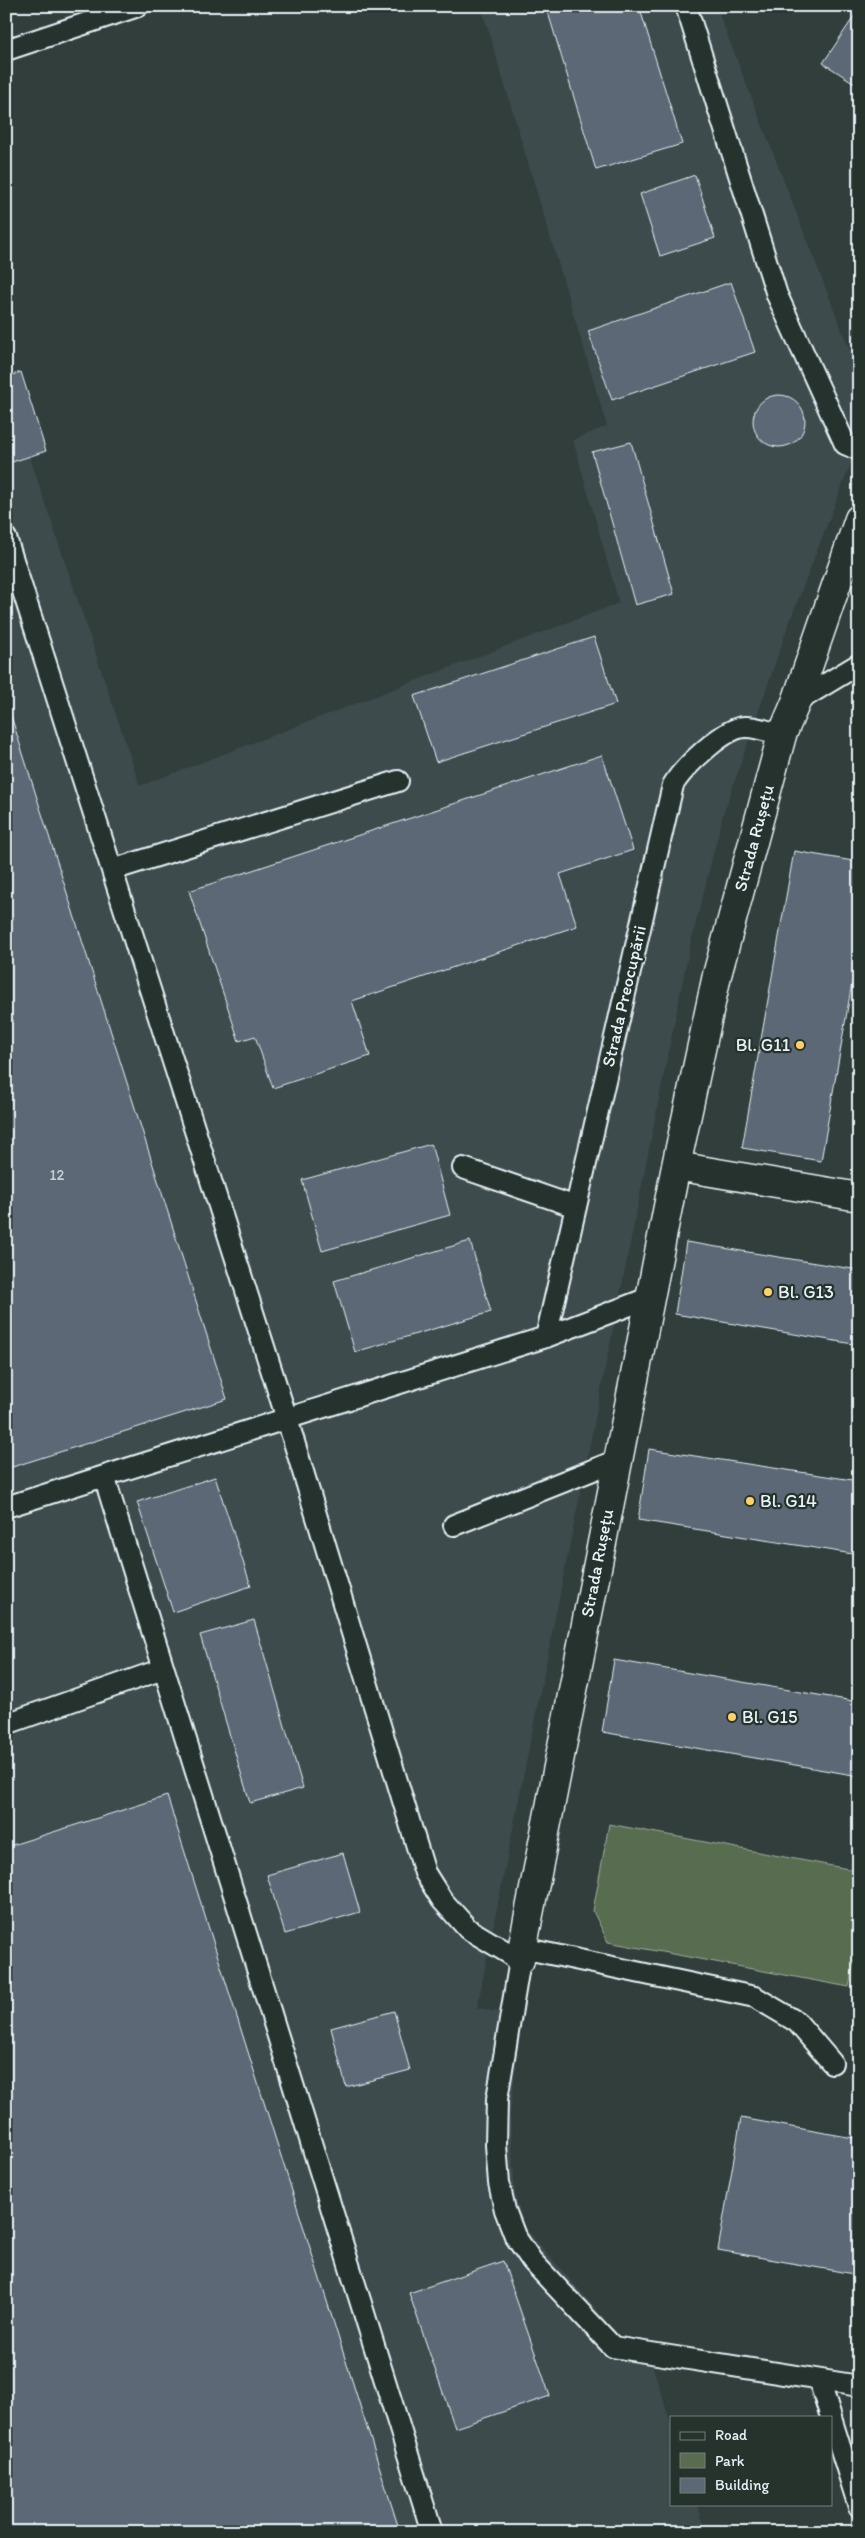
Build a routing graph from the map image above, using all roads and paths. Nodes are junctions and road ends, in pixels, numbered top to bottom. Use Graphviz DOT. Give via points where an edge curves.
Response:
graph roads {
  1 [pos="138,6"];
  2 [pos="686,6"];
  3 [pos="6,50"];
  4 [pos="859,450"];
  5 [pos="859,519"];
  6 [pos="6,538"];
  7 [pos="859,664"];
  8 [pos="796,702"];
  9 [pos="782,734"];
  10 [pos="398,781"];
  11 [pos="112,870"];
  12 [pos="676,1166"];
  13 [pos="463,1168"];
  14 [pos="859,1197"];
  15 [pos="576,1207"];
  16 [pos="651,1297"];
  17 [pos="546,1337"];
  18 [pos="287,1419"];
  19 [pos="618,1460"];
  20 [pos="104,1476"];
  21 [pos="6,1507"];
  22 [pos="454,1525"];
  23 [pos="162,1669"];
  24 [pos="6,1724"];
  25 [pos="521,1954"];
  26 [pos="832,2063"];
  27 [pos="819,2380"];
  28 [pos="859,2386"];
  29 [pos="830,2416"];
  30 [pos="832,2421"];
  31 [pos="859,2507"];
  32 [pos="432,2532"];
  1 -- 3 [label="lane"];
  2 -- 4 [label="lane" via="776,295 846,444"];
  5 -- 8 [label="street, Strada Rușețu"];
  6 -- 11 [label="lane"];
  7 -- 8 [label="lane"];
  8 -- 9 [label="street, Strada Rușețu"];
  9 -- 12 [label="street, Strada Rușețu" via="717,975"];
  9 -- 15 [label="lane, Strada Preocupării" via="745,726 732,729 688,765 673,785"];
  10 -- 11 [label="lane"];
  11 -- 18 [label="lane"];
  12 -- 14 [label="street"];
  12 -- 16 [label="street, Strada Rușețu"];
  13 -- 15 [label="lane"];
  15 -- 17 [label="lane, Strada Preocupării"];
  16 -- 17 [label="lane"];
  16 -- 19 [label="street, Strada Rușețu"];
  17 -- 18 [label="lane"];
  18 -- 20 [label="lane"];
  18 -- 25 [label="lane" via="426,1873 442,1900 468,1930"];
  19 -- 22 [label="lane"];
  19 -- 25 [label="street, Strada Rușețu"];
  20 -- 21 [label="lane"];
  20 -- 23 [label="lane"];
  23 -- 24 [label="lane"];
  23 -- 32 [label="lane"];
  25 -- 26 [label="lane" via="756,1997 797,2022"];
  25 -- 27 [label="lane" via="497,2099 496,2146 503,2201 514,2236 613,2348"];
  27 -- 28 [label="lane"];
  27 -- 29 [label="lane"];
  30 -- 31 [label="lane"];
}
